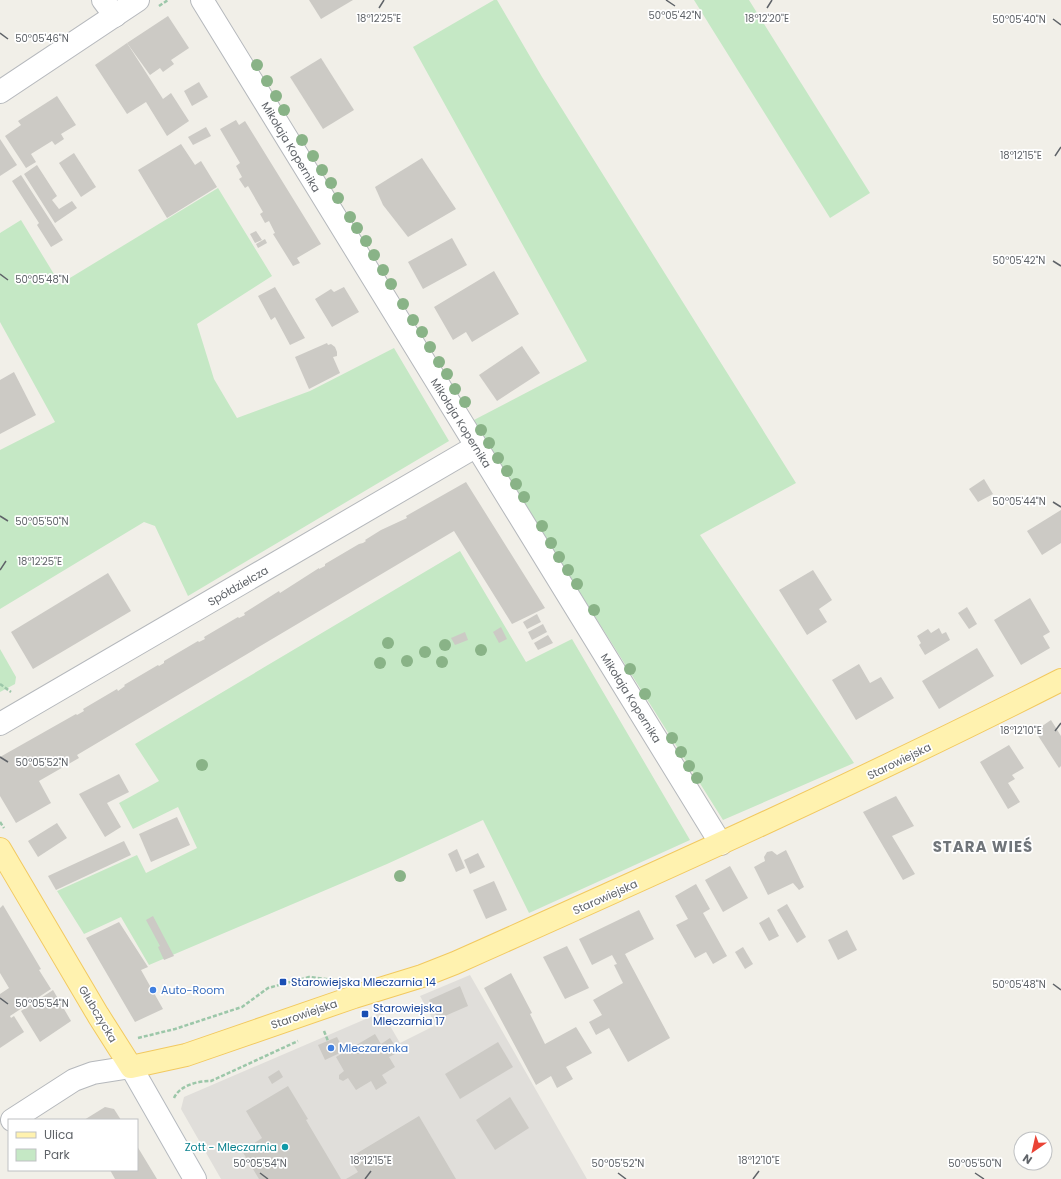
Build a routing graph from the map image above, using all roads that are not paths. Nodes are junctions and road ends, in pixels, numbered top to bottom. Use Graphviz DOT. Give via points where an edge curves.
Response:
graph roads {
  1 [pos="138,0"];
  2 [pos="202,0"];
  3 [pos="109,8"];
  4 [pos="0,92"];
  5 [pos="475,447"];
  6 [pos="1061,680"];
  7 [pos="0,724"];
  8 [pos="2,839"];
  9 [pos="721,844"];
  10 [pos="131,1067"];
  11 [pos="14,1119"];
  12 [pos="195,1179"];
  1 -- 3 [label="street"];
  2 -- 5 [label="street, Mikołaja Kopernika"];
  3 -- 4 [label="street"];
  5 -- 7 [label="street, Spółdzielcza"];
  5 -- 9 [label="street, Mikołaja Kopernika"];
  6 -- 9 [label="main road, Starowiejska" via="936,743"];
  8 -- 10 [label="main road, Głubczycka" via="98,1015"];
  9 -- 10 [label="main road, Starowiejska" via="563,916 422,976 186,1055"];
  10 -- 11 [label="street" via="93,1073 74,1080"];
  10 -- 12 [label="street, Głubczycka"];
}
